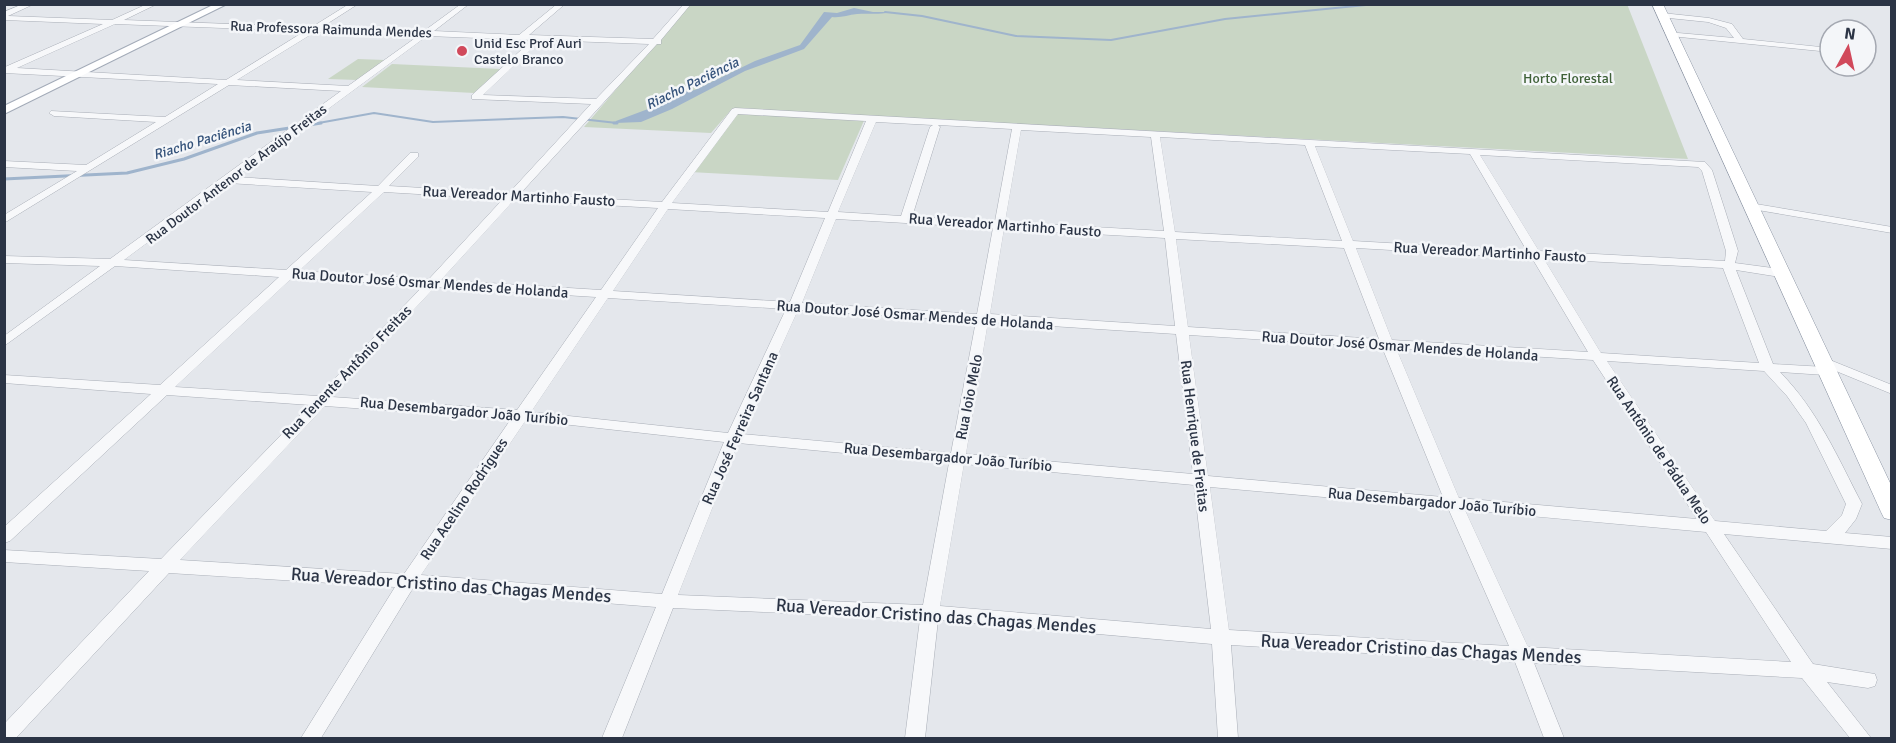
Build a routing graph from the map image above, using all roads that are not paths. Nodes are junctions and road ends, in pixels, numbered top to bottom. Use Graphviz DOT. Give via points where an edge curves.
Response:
graph roads {
  1 [pos="22,4"];
  2 [pos="32,4"];
  3 [pos="154,4"];
  4 [pos="214,4"];
  5 [pos="223,4"];
  6 [pos="355,4"];
  7 [pos="466,4"];
  8 [pos="562,4"];
  9 [pos="686,5"];
  10 [pos="1659,10"];
  11 [pos="4,15"];
  12 [pos="115,22"];
  13 [pos="178,24"];
  14 [pos="316,28"];
  15 [pos="426,33"];
  16 [pos="1670,34"];
  17 [pos="521,37"];
  18 [pos="540,38"];
  19 [pos="1739,39"];
  20 [pos="657,42"];
  21 [pos="1818,49"];
  22 [pos="5,70"];
  23 [pos="75,74"];
  24 [pos="226,83"];
  25 [pos="350,89"];
  26 [pos="598,102"];
  27 [pos="4,106"];
  28 [pos="4,111"];
  29 [pos="54,113"];
  30 [pos="872,119"];
  31 [pos="166,120"];
  32 [pos="935,127"];
  33 [pos="1017,127"];
  34 [pos="1155,134"];
  35 [pos="1309,142"];
  36 [pos="1473,151"];
  37 [pos="414,155"];
  38 [pos="4,164"];
  39 [pos="87,168"];
  40 [pos="228,180"];
  41 [pos="381,189"];
  42 [pos="513,196"];
  43 [pos="666,204"];
  44 [pos="1752,209"];
  45 [pos="832,214"];
  46 [pos="906,218"];
  47 [pos="4,220"];
  48 [pos="999,224"];
  49 [pos="1892,230"];
  50 [pos="1170,236"];
  51 [pos="1892,237"];
  52 [pos="1350,244"];
  53 [pos="1534,254"];
  54 [pos="4,259"];
  55 [pos="115,263"];
  56 [pos="1728,265"];
  57 [pos="1780,273"];
  58 [pos="287,274"];
  59 [pos="431,284"];
  60 [pos="606,295"];
  61 [pos="794,306"];
  62 [pos="984,319"];
  63 [pos="1182,332"];
  64 [pos="4,342"];
  65 [pos="1388,345"];
  66 [pos="1598,358"];
  67 [pos="1823,365"];
  68 [pos="1768,368"];
  69 [pos="4,378"];
  70 [pos="163,389"];
  71 [pos="1892,390"];
  72 [pos="321,399"];
  73 [pos="521,415"];
  74 [pos="733,438"];
  75 [pos="957,458"];
  76 [pos="1201,481"];
  77 [pos="1454,504"];
  78 [pos="1892,512"];
  79 [pos="1711,528"];
  80 [pos="4,537"];
  81 [pos="1829,538"];
  82 [pos="1892,543"];
  83 [pos="4,556"];
  84 [pos="165,565"];
  85 [pos="408,581"];
  86 [pos="667,601"];
  87 [pos="930,612"];
  88 [pos="1221,637"];
  89 [pos="1522,655"];
  90 [pos="1807,671"];
  91 [pos="1868,680"];
  92 [pos="4,738"];
  93 [pos="311,738"];
  94 [pos="612,738"];
  95 [pos="915,738"];
  96 [pos="1228,738"];
  97 [pos="1554,738"];
  98 [pos="1861,738"];
  1 -- 11 [label="street"];
  2 -- 11 [label="street"];
  3 -- 12 [label="street"];
  4 -- 13 [label="main road"];
  5 -- 13 [label="main road"];
  6 -- 14 [label="street"];
  7 -- 15 [label="street, Rua Doutor Antenor de Araújo Freitas"];
  8 -- 17 [label="street"];
  9 -- 20 [label="street, Rua Tenente Antônio Freitas"];
  10 -- 16 [label="highway"];
  10 -- 19 [label="street" via="1729,26"];
  11 -- 12 [label="street, Rua Professora Raimunda Mendes"];
  12 -- 13 [label="street, Rua Professora Raimunda Mendes"];
  12 -- 22 [label="street"];
  13 -- 14 [label="street, Rua Professora Raimunda Mendes"];
  13 -- 23 [label="main road"];
  14 -- 15 [label="street, Rua Professora Raimunda Mendes"];
  14 -- 24 [label="street"];
  15 -- 17 [label="street, Rua Professora Raimunda Mendes"];
  15 -- 25 [label="street, Rua Doutor Antenor de Araújo Freitas"];
  16 -- 19 [label="street"];
  16 -- 44 [label="highway"];
  17 -- 18 [label="street, Rua Professora Raimunda Mendes"];
  18 -- 20 [label="street, Rua Professora Raimunda Mendes"];
  18 -- 26 [label="street" via="475,97"];
  19 -- 21 [label="street"];
  20 -- 26 [label="street, Rua Tenente Antônio Freitas"];
  22 -- 23 [label="street"];
  23 -- 24 [label="street"];
  23 -- 27 [label="main road"];
  23 -- 28 [label="main road"];
  24 -- 25 [label="street"];
  24 -- 31 [label="street"];
  25 -- 40 [label="street, Rua Doutor Antenor de Araújo Freitas"];
  26 -- 42 [label="street, Rua Tenente Antônio Freitas"];
  29 -- 31 [label="street"];
  30 -- 33 [label="street"];
  30 -- 43 [label="street, Rua Acelino Rodrigues" via="735,111"];
  30 -- 45 [label="street, Rua José Ferreira Santana"];
  31 -- 39 [label="street"];
  32 -- 46 [label="street"];
  33 -- 34 [label="street"];
  33 -- 48 [label="street, Rua Ioio Melo"];
  34 -- 35 [label="street"];
  34 -- 50 [label="street, Rua Henrique de Freitas"];
  35 -- 36 [label="street"];
  35 -- 52 [label="street"];
  36 -- 53 [label="street, Rua Antônio de Pádua Melo"];
  36 -- 56 [label="street" via="1704,165 1732,251"];
  37 -- 41 [label="street"];
  38 -- 39 [label="street"];
  39 -- 47 [label="street"];
  40 -- 41 [label="street, Rua Vereador Martinho Fausto"];
  40 -- 55 [label="street, Rua Doutor Antenor de Araújo Freitas"];
  41 -- 42 [label="street, Rua Vereador Martinho Fausto"];
  41 -- 58 [label="street"];
  42 -- 43 [label="street, Rua Vereador Martinho Fausto"];
  42 -- 59 [label="street, Rua Tenente Antônio Freitas"];
  43 -- 45 [label="street, Rua Vereador Martinho Fausto"];
  43 -- 60 [label="street, Rua Acelino Rodrigues"];
  44 -- 49 [label="street"];
  44 -- 51 [label="street"];
  44 -- 57 [label="highway"];
  45 -- 46 [label="street, Rua Vereador Martinho Fausto"];
  45 -- 61 [label="street, Rua José Ferreira Santana"];
  46 -- 48 [label="street, Rua Vereador Martinho Fausto"];
  48 -- 50 [label="street, Rua Vereador Martinho Fausto"];
  48 -- 62 [label="street, Rua Ioio Melo"];
  50 -- 52 [label="street, Rua Vereador Martinho Fausto"];
  50 -- 63 [label="street, Rua Henrique de Freitas"];
  52 -- 53 [label="street, Rua Vereador Martinho Fausto"];
  52 -- 65 [label="street"];
  53 -- 56 [label="street, Rua Vereador Martinho Fausto"];
  53 -- 66 [label="street, Rua Antônio de Pádua Melo"];
  54 -- 55 [label="street, Rua Doutor José Osmar Mendes de Holanda"];
  55 -- 58 [label="street, Rua Doutor José Osmar Mendes de Holanda"];
  55 -- 64 [label="street, Rua Doutor Antenor de Araújo Freitas"];
  56 -- 57 [label="street, Rua Vereador Martinho Fausto"];
  56 -- 68 [label="street"];
  57 -- 67 [label="highway"];
  58 -- 59 [label="street, Rua Doutor José Osmar Mendes de Holanda"];
  58 -- 70 [label="street"];
  59 -- 60 [label="street, Rua Doutor José Osmar Mendes de Holanda"];
  59 -- 72 [label="street, Rua Tenente Antônio Freitas"];
  60 -- 61 [label="street, Rua Doutor José Osmar Mendes de Holanda"];
  60 -- 73 [label="street, Rua Acelino Rodrigues"];
  61 -- 62 [label="street, Rua Doutor José Osmar Mendes de Holanda"];
  61 -- 74 [label="street, Rua José Ferreira Santana"];
  62 -- 63 [label="street, Rua Doutor José Osmar Mendes de Holanda"];
  62 -- 75 [label="street, Rua Ioio Melo"];
  63 -- 65 [label="street, Rua Doutor José Osmar Mendes de Holanda"];
  63 -- 76 [label="street, Rua Henrique de Freitas"];
  65 -- 66 [label="street, Rua Doutor José Osmar Mendes de Holanda"];
  65 -- 77 [label="street"];
  66 -- 68 [label="street, Rua Doutor José Osmar Mendes de Holanda"];
  66 -- 79 [label="street, Rua Antônio de Pádua Melo"];
  67 -- 68 [label="street, Rua Doutor José Osmar Mendes de Holanda"];
  67 -- 71 [label="street, Rua Doutor José Osmar Mendes de Holanda"];
  67 -- 78 [label="highway"];
  68 -- 81 [label="street" via="1813,422 1854,504 1848,521"];
  69 -- 70 [label="street, Rua Desembargador João Turíbio"];
  70 -- 72 [label="street, Rua Desembargador João Turíbio"];
  70 -- 80 [label="street"];
  72 -- 73 [label="street, Rua Desembargador João Turíbio"];
  72 -- 84 [label="street, Rua Tenente Antônio Freitas"];
  73 -- 74 [label="street, Rua Desembargador João Turíbio"];
  73 -- 85 [label="street, Rua Acelino Rodrigues"];
  74 -- 75 [label="street, Rua Desembargador João Turíbio"];
  74 -- 86 [label="street, Rua José Ferreira Santana"];
  75 -- 76 [label="street, Rua Desembargador João Turíbio"];
  75 -- 87 [label="street, Rua Ioio Melo"];
  76 -- 77 [label="street, Rua Desembargador João Turíbio"];
  76 -- 88 [label="street, Rua Henrique de Freitas"];
  77 -- 79 [label="street, Rua Desembargador João Turíbio"];
  77 -- 89 [label="street"];
  79 -- 81 [label="street, Rua Desembargador João Turíbio"];
  79 -- 90 [label="street, Rua Antônio de Pádua Melo"];
  81 -- 82 [label="street, Rua Desembargador João Turíbio"];
  83 -- 84 [label="street, Rua Vereador Cristino das Chagas Mendes"];
  84 -- 85 [label="street, Rua Vereador Cristino das Chagas Mendes"];
  84 -- 92 [label="street, Rua Tenente Antônio Freitas"];
  85 -- 86 [label="street, Rua Vereador Cristino das Chagas Mendes"];
  85 -- 93 [label="street, Rua Acelino Rodrigues"];
  86 -- 87 [label="street, Rua Vereador Cristino das Chagas Mendes"];
  86 -- 94 [label="street, Rua José Ferreira Santana"];
  87 -- 88 [label="street, Rua Vereador Cristino das Chagas Mendes"];
  87 -- 95 [label="street, Rua Ioio Melo"];
  88 -- 89 [label="street, Rua Vereador Cristino das Chagas Mendes"];
  88 -- 96 [label="street, Rua Henrique de Freitas"];
  89 -- 90 [label="street, Rua Vereador Cristino das Chagas Mendes"];
  89 -- 97 [label="street"];
  90 -- 91 [label="street, Rua Vereador Cristino das Chagas Mendes"];
  90 -- 98 [label="street, Rua Antônio de Pádua Melo"];
}
